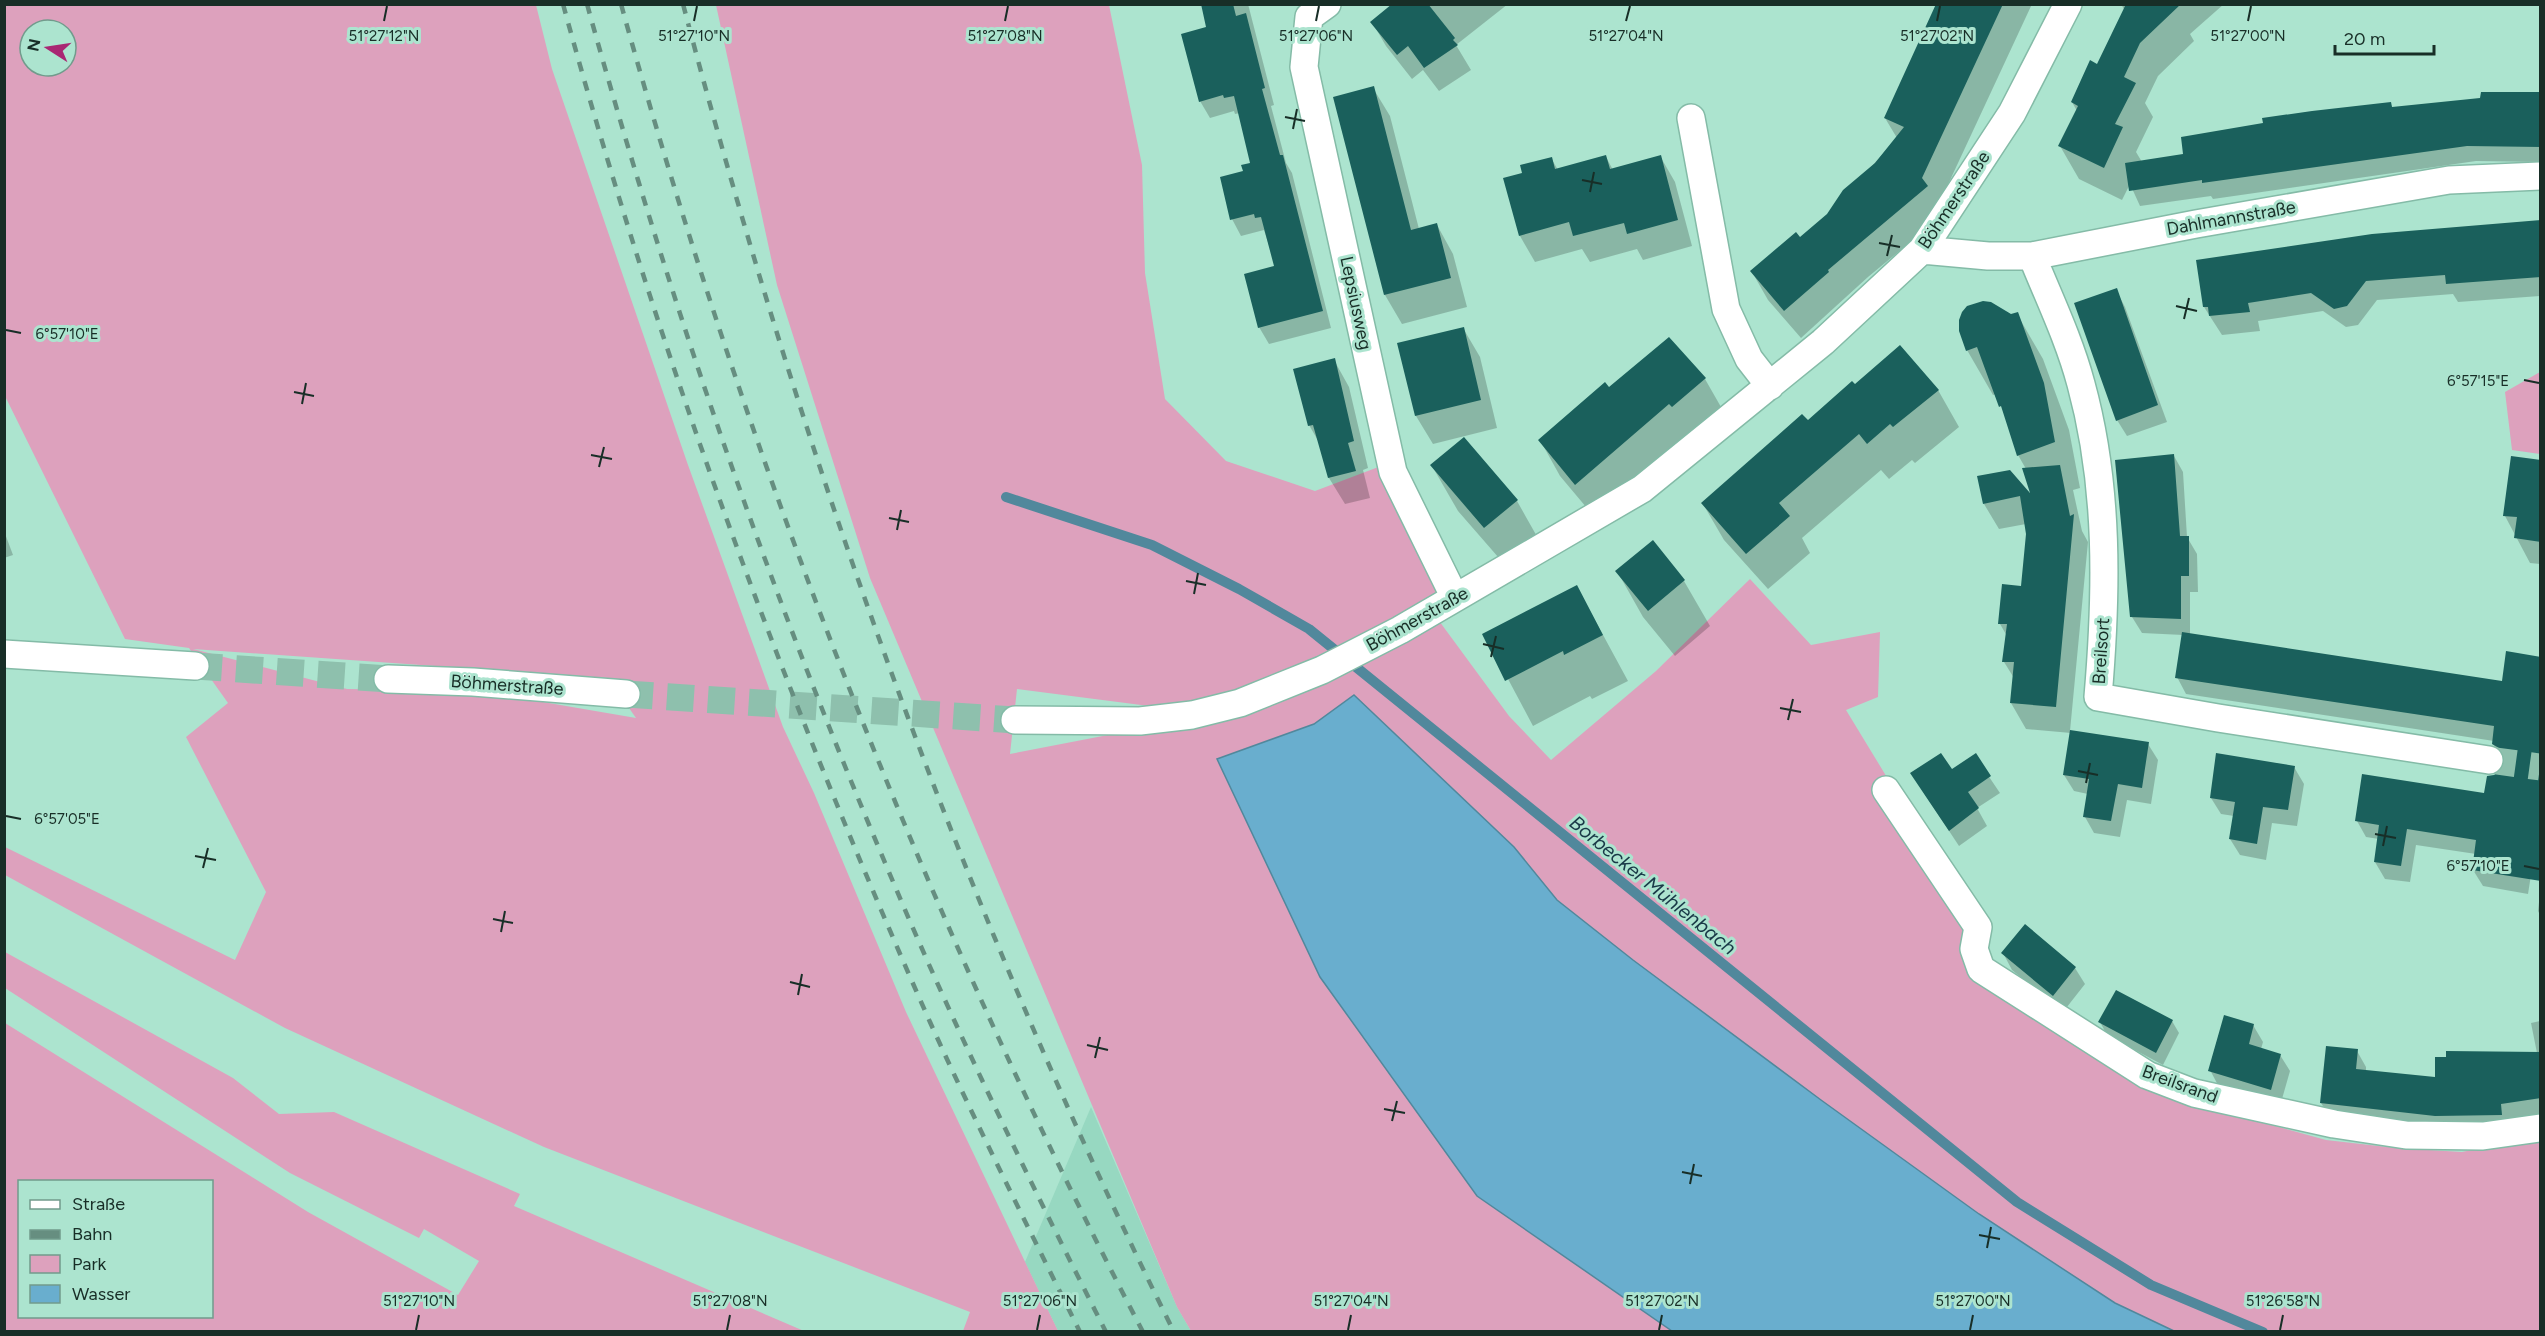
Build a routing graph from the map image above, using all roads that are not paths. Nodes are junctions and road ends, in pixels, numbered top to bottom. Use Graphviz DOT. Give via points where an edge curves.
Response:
graph roads {
  1 [pos="1327,4"];
  2 [pos="2068,4"];
  3 [pos="1691,118"];
  4 [pos="2541,176"];
  5 [pos="1922,250"];
  6 [pos="2032,256"];
  7 [pos="1770,386"];
  8 [pos="1455,598"];
  9 [pos="4,654"];
  10 [pos="195,666"];
  11 [pos="387,679"];
  12 [pos="626,694"];
  13 [pos="1015,720"];
  14 [pos="2489,760"];
  15 [pos="1886,790"];
  16 [pos="2541,1128"];
  1 -- 8 [label="street, Lepsiusweg" via="1309,17 1304,67 1394,472"];
  2 -- 5 [label="street, Böhmerstraße" via="2012,113"];
  3 -- 7 [label="street" via="1726,309 1749,359"];
  4 -- 6 [label="street, Dahlmannstraße" via="2438,182"];
  5 -- 6 [label="street, Dahlmannstraße"];
  5 -- 7 [label="street, Böhmerstraße"];
  6 -- 14 [label="street, Breilsort" via="2064,329 2093,434 2105,556 2098,697"];
  7 -- 8 [label="street, Böhmerstraße" via="1642,489"];
  8 -- 13 [label="street, Böhmerstraße" via="1322,670 1240,703 1192,715 1140,721"];
  9 -- 10 [label="street"];
  11 -- 12 [label="street, Böhmerstraße"];
  15 -- 16 [label="street, Breilsrand" via="1978,927 1974,950 1981,969 2147,1076 2194,1093 2334,1124 2406,1135 2483,1136"];
}
